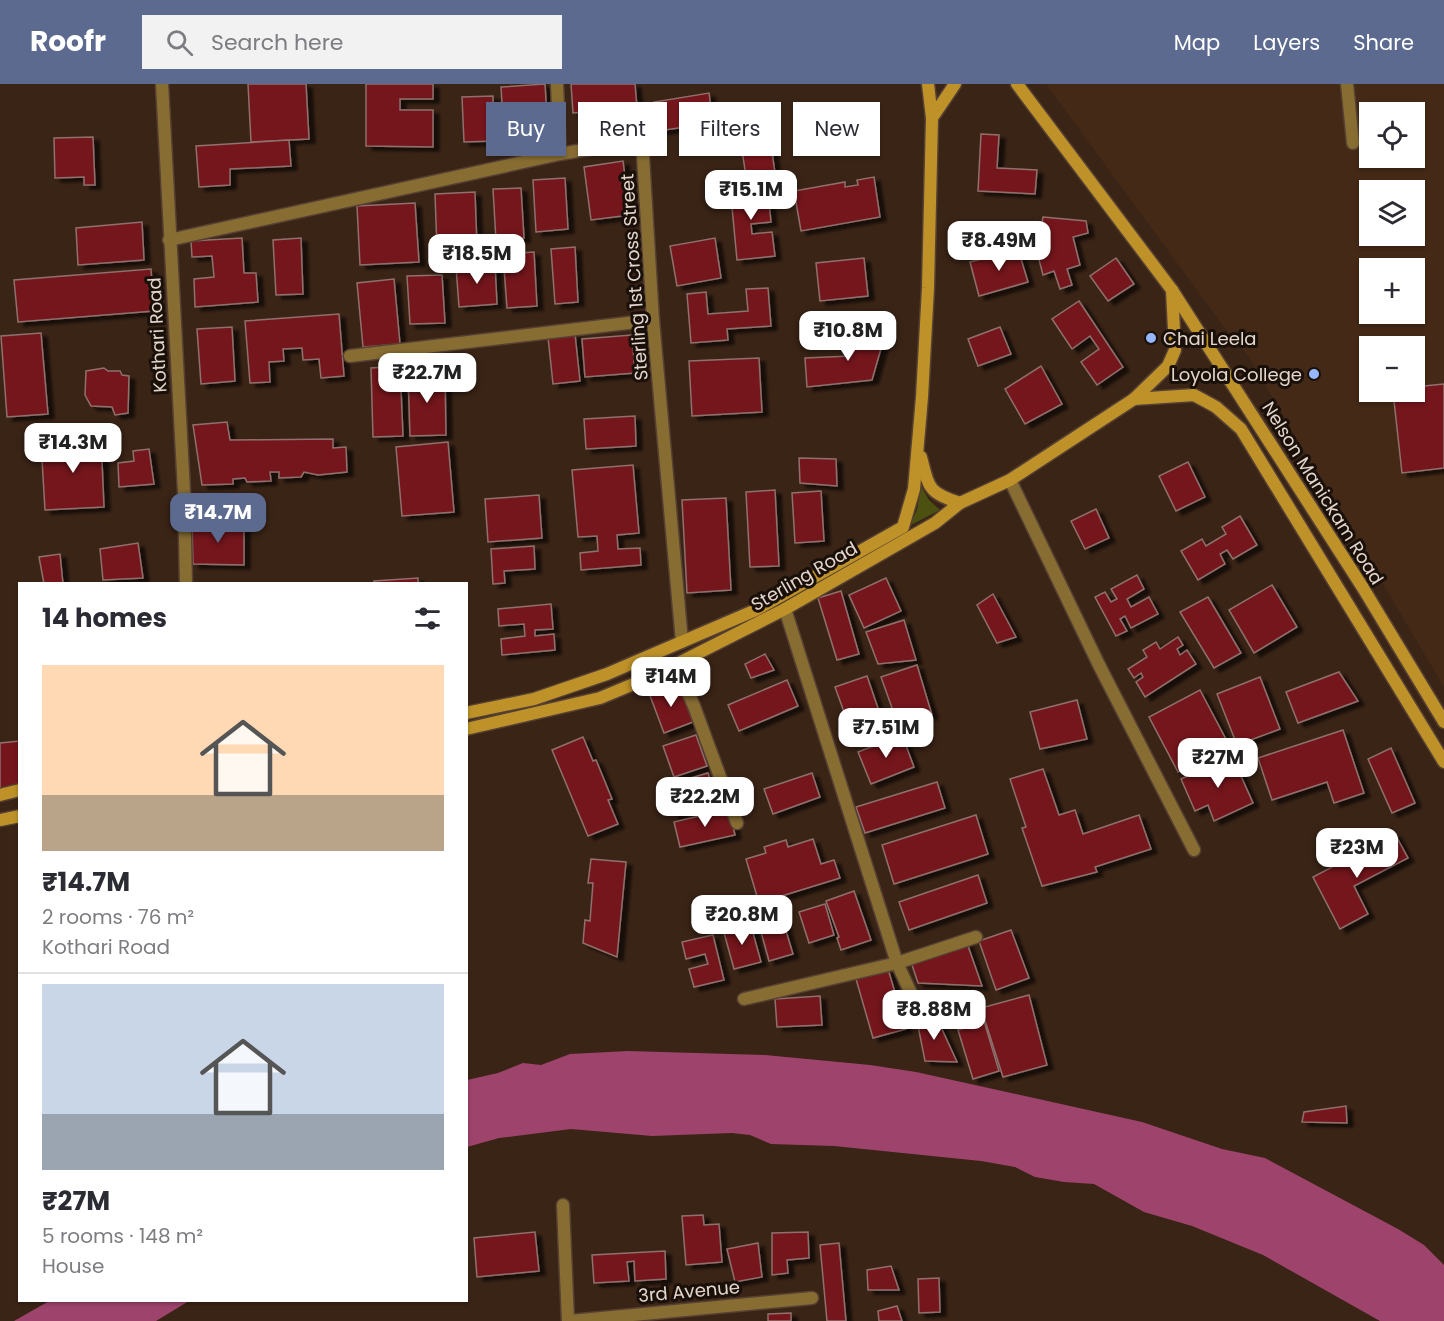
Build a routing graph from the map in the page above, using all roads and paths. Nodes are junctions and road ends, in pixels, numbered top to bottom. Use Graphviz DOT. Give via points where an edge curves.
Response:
graph roads {
  1 [pos="162,84"];
  2 [pos="557,84"];
  3 [pos="928,84"];
  4 [pos="955,84"];
  5 [pos="1017,84"];
  6 [pos="1347,84"];
  7 [pos="558,102"];
  8 [pos="932,118"];
  9 [pos="1353,143"];
  10 [pos="566,153"];
  11 [pos="551,156"];
  12 [pos="169,240"];
  13 [pos="1172,290"];
  14 [pos="653,320"];
  15 [pos="350,356"];
  16 [pos="1134,399"];
  17 [pos="918,444"];
  18 [pos="1010,480"];
  19 [pos="960,503"];
  20 [pos="186,582"];
  21 [pos="785,609"];
  22 [pos="682,642"];
  23 [pos="676,665"];
  24 [pos="468,713"];
  25 [pos="1444,722"];
  26 [pos="468,729"];
  27 [pos="1444,762"];
  28 [pos="18,790"];
  29 [pos="0,795"];
  30 [pos="18,816"];
  31 [pos="0,820"];
  32 [pos="737,823"];
  33 [pos="1194,850"];
  34 [pos="976,937"];
  35 [pos="897,963"];
  36 [pos="744,999"];
  37 [pos="915,1002"];
  38 [pos="563,1205"];
  39 [pos="812,1298"];
  40 [pos="569,1321"];
  1 -- 12 [label="street, Kothari Road"];
  2 -- 7 [label="street"];
  3 -- 8 [label="main road"];
  4 -- 8 [label="main road"];
  5 -- 13 [label="main road, Nelson Manickam Road"];
  6 -- 9 [label="street"];
  8 -- 17 [label="main road" via="928,288"];
  10 -- 14 [label="street, Sterling 1st Cross Street" via="642,140"];
  11 -- 12 [label="street, Sterling 1st Cross Street"];
  12 -- 20 [label="street, Kothari Road"];
  13 -- 16 [label="main road, Sterling Road" via="1175,350 1168,366"];
  13 -- 25 [label="main road, Nelson Manickam Road"];
  14 -- 15 [label="street"];
  14 -- 22 [label="street, Sterling 1st Cross Street"];
  16 -- 18 [label="main road, Sterling Road"];
  16 -- 27 [label="main road, Nelson Manickam Road" via="1194,395 1216,407 1241,429"];
  17 -- 19 [label="main road" via="927,484 940,497"];
  17 -- 22 [label="main road, Sterling Road" via="914,489 903,527 756,610"];
  18 -- 19 [label="main road, Sterling Road"];
  18 -- 33 [label="street"];
  19 -- 21 [label="main road, Sterling Road" via="935,523"];
  21 -- 23 [label="main road, Sterling Road"];
  21 -- 35 [label="street"];
  22 -- 24 [label="main road, Sterling Road" via="534,699"];
  23 -- 26 [label="main road, Sterling Road" via="600,698"];
  23 -- 32 [label="street"];
  28 -- 29 [label="main road"];
  30 -- 31 [label="main road"];
  34 -- 35 [label="street"];
  35 -- 36 [label="street"];
  35 -- 37 [label="street"];
  38 -- 40 [label="street"];
  39 -- 40 [label="street, 3rd Avenue"];
}
